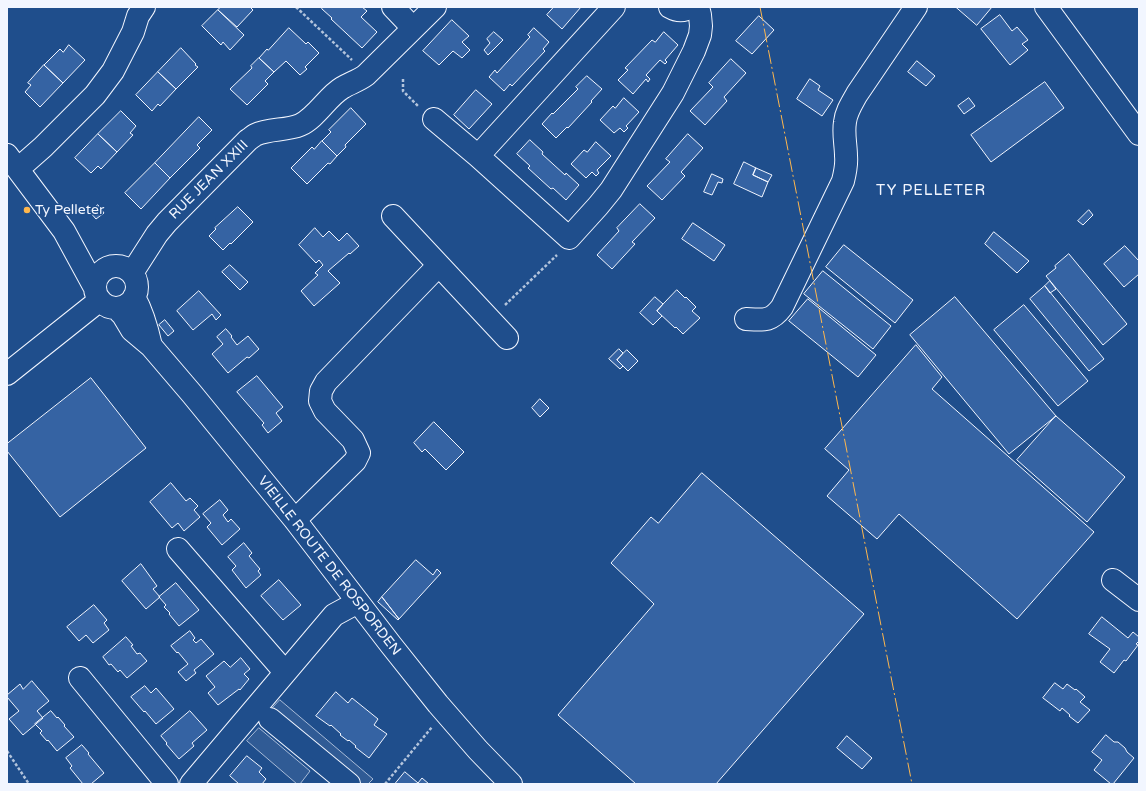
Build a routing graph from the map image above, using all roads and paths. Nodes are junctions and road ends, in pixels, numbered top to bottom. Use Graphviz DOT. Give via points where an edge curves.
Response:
graph roads {
  1 [pos="144,7"];
  2 [pos="296,7"];
  3 [pos="393,7"];
  4 [pos="435,7"];
  5 [pos="614,7"];
  6 [pos="670,7"];
  7 [pos="690,7"];
  8 [pos="698,7"];
  9 [pos="916,7"];
  10 [pos="1046,7"];
  11 [pos="414,28"];
  12 [pos="366,75"];
  13 [pos="403,79"];
  14 [pos="434,120"];
  15 [pos="1139,134"];
  16 [pos="478,156"];
  17 [pos="13,162"];
  18 [pos="393,216"];
  19 [pos="64,231"];
  20 [pos="569,238"];
  21 [pos="438,266"];
  22 [pos="122,270"];
  23 [pos="111,298"];
  24 [pos="490,319"];
  25 [pos="746,319"];
  26 [pos="507,338"];
  27 [pos="7,374"];
  28 [pos="295,520"];
  29 [pos="178,550"];
  30 [pos="1112,580"];
  31 [pos="1139,600"];
  32 [pos="358,602"];
  33 [pos="285,672"];
  34 [pos="80,678"];
  35 [pos="270,719"];
  36 [pos="432,727"];
  37 [pos="7,751"];
  38 [pos="29,784"];
  39 [pos="167,784"];
  40 [pos="191,784"];
  41 [pos="349,784"];
  42 [pos="385,784"];
  43 [pos="511,784"];
  1 -- 17 [label="street" via="113,71 99,90 43,147"];
  2 -- 12 [label="path"];
  3 -- 11 [label="street"];
  4 -- 11 [label="street, RUE JEAN XXIII"];
  5 -- 16 [label="street"];
  6 -- 7 [label="street" via="683,10"];
  8 -- 20 [label="street" via="701,20 700,35 673,92 611,190"];
  9 -- 25 [label="street" via="849,109 844,132 846,170 843,181 782,307 769,319"];
  10 -- 15 [label="street"];
  11 -- 12 [label="street, RUE JEAN XXIII"];
  12 -- 22 [label="street, RUE JEAN XXIII" via="341,88 301,124 255,135 248,140"];
  13 -- 14 [label="path" via="403,90"];
  14 -- 16 [label="street"];
  16 -- 20 [label="street"];
  17 -- 19 [label="street, VIEILLE ROUTE DE ROSPORDEN"];
  18 -- 21 [label="street"];
  19 -- 22 [label="street, VIEILLE ROUTE DE ROSPORDEN" via="94,255"];
  19 -- 23 [label="street, VIEILLE ROUTE DE ROSPORDEN"];
  20 -- 24 [label="path" via="563,250"];
  21 -- 24 [label="street"];
  21 -- 28 [label="street" via="326,382 320,400 325,411 353,440 358,453 355,461"];
  22 -- 23 [label="street" via="135,279 136,291"];
  22 -- 23 [label="street" via="109,267 98,275 96,281"];
  23 -- 27 [label="street"];
  23 -- 28 [label="street, VIEILLE ROUTE DE ROSPORDEN" via="146,325 150,346"];
  24 -- 26 [label="street"];
  28 -- 32 [label="street, VIEILLE ROUTE DE ROSPORDEN"];
  29 -- 33 [label="street"];
  30 -- 31 [label="street"];
  32 -- 33 [label="street" via="334,615"];
  32 -- 43 [label="street, VIEILLE ROUTE DE ROSPORDEN" via="438,704"];
  33 -- 40 [label="street"];
  34 -- 39 [label="street"];
  35 -- 41 [label="street"];
  36 -- 42 [label="path"];
  37 -- 38 [label="path"];
}
